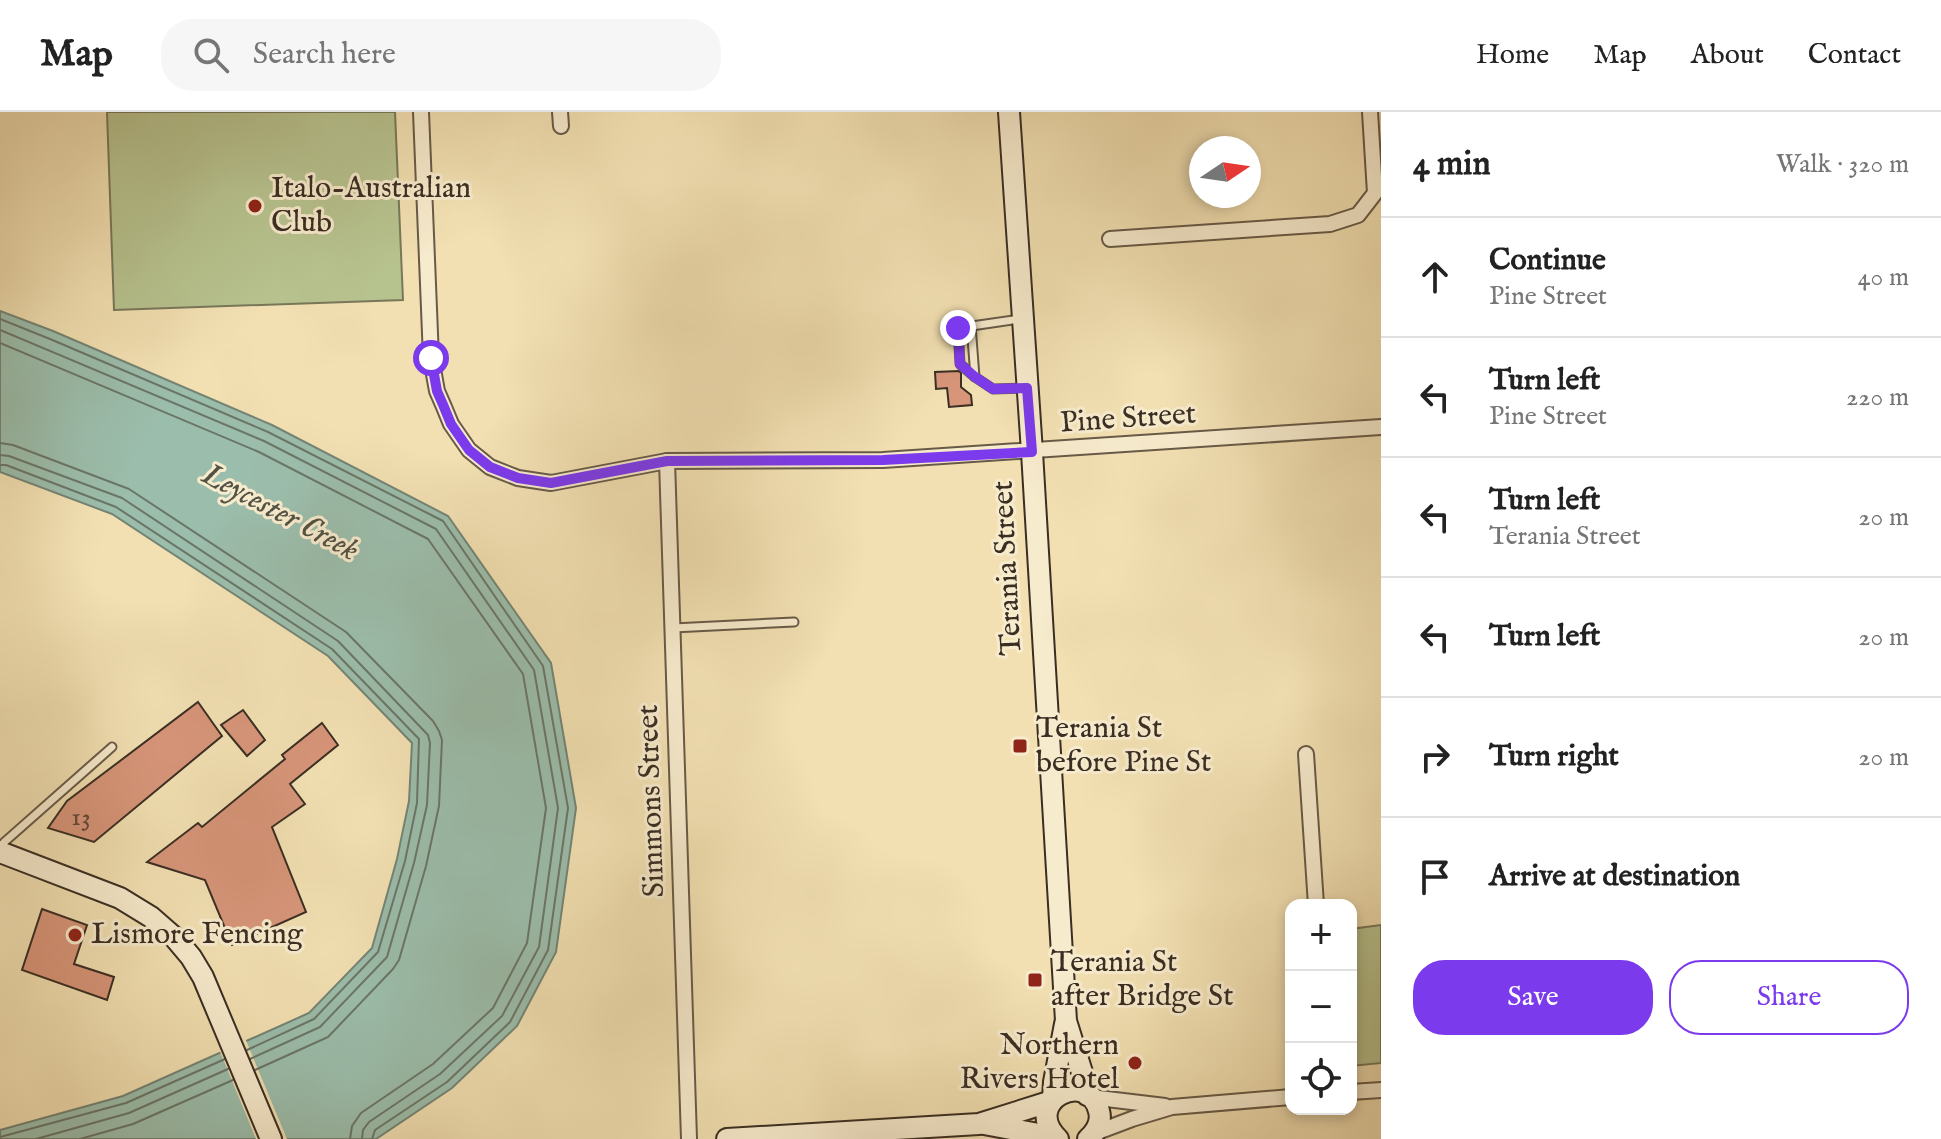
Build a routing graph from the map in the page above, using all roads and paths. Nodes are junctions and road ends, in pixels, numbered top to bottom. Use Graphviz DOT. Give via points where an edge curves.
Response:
graph roads {
  1 [pos="421,112"];
  2 [pos="1009,112"];
  3 [pos="1370,112"];
  4 [pos="1110,239"];
  5 [pos="1023,319"];
  6 [pos="971,325"];
  7 [pos="975,377"];
  8 [pos="1027,388"];
  9 [pos="1381,427"];
  10 [pos="1032,452"];
  11 [pos="667,461"];
  12 [pos="794,622"];
  13 [pos="673,628"];
  14 [pos="112,747"];
  15 [pos="1306,754"];
  16 [pos="0,849"];
  17 [pos="1316,899"];
  18 [pos="1066,1021"];
  19 [pos="1381,1090"];
  20 [pos="1357,1092"];
  21 [pos="1088,1096"];
  22 [pos="1285,1098"];
  23 [pos="1053,1100"];
  24 [pos="1172,1107"];
  25 [pos="979,1124"];
  26 [pos="927,1134"];
  27 [pos="1092,1136"];
  28 [pos="1056,1138"];
  29 [pos="271,1139"];
  30 [pos="689,1139"];
  31 [pos="727,1139"];
  1 -- 11 [label="street, Pine Street" via="431,358 440,399 469,450 490,467 551,483"];
  2 -- 5 [label="main road, Terania Street"];
  3 -- 4 [label="street" via="1375,193 1358,215 1330,224"];
  5 -- 6 [label="lane"];
  5 -- 8 [label="main road, Terania Street"];
  6 -- 7 [label="lane"];
  6 -- 7 [label="lane" via="958,328 960,364"];
  7 -- 8 [label="lane" via="993,389"];
  8 -- 10 [label="main road, Terania Street"];
  9 -- 10 [label="street, Pine Street"];
  10 -- 11 [label="street, Pine Street" via="883,460"];
  10 -- 18 [label="main road, Terania Street"];
  11 -- 13 [label="street, Simmons Street"];
  12 -- 13 [label="lane"];
  13 -- 30 [label="street, Simmons Street"];
  14 -- 16 [label="lane"];
  15 -- 17 [label="street"];
  16 -- 29 [label="main road" via="120,898 175,938 203,977"];
  18 -- 21 [label="main road, Terania Street"];
  18 -- 23 [label="main road, Terania Street"];
  19 -- 20 [label="street"];
  21 -- 23 [label="main road" via="1070,1091"];
  21 -- 24 [label="street"];
  21 -- 27 [label="main road, Terania Street" via="1099,1113"];
  22 -- 24 [label="street"];
  23 -- 25 [label="main road"];
  23 -- 28 [label="main road, Terania Street" via="1046,1119"];
  24 -- 27 [label="street"];
  25 -- 26 [label="main road"];
  25 -- 28 [label="main road"];
  26 -- 31 [label="main road"];
}
